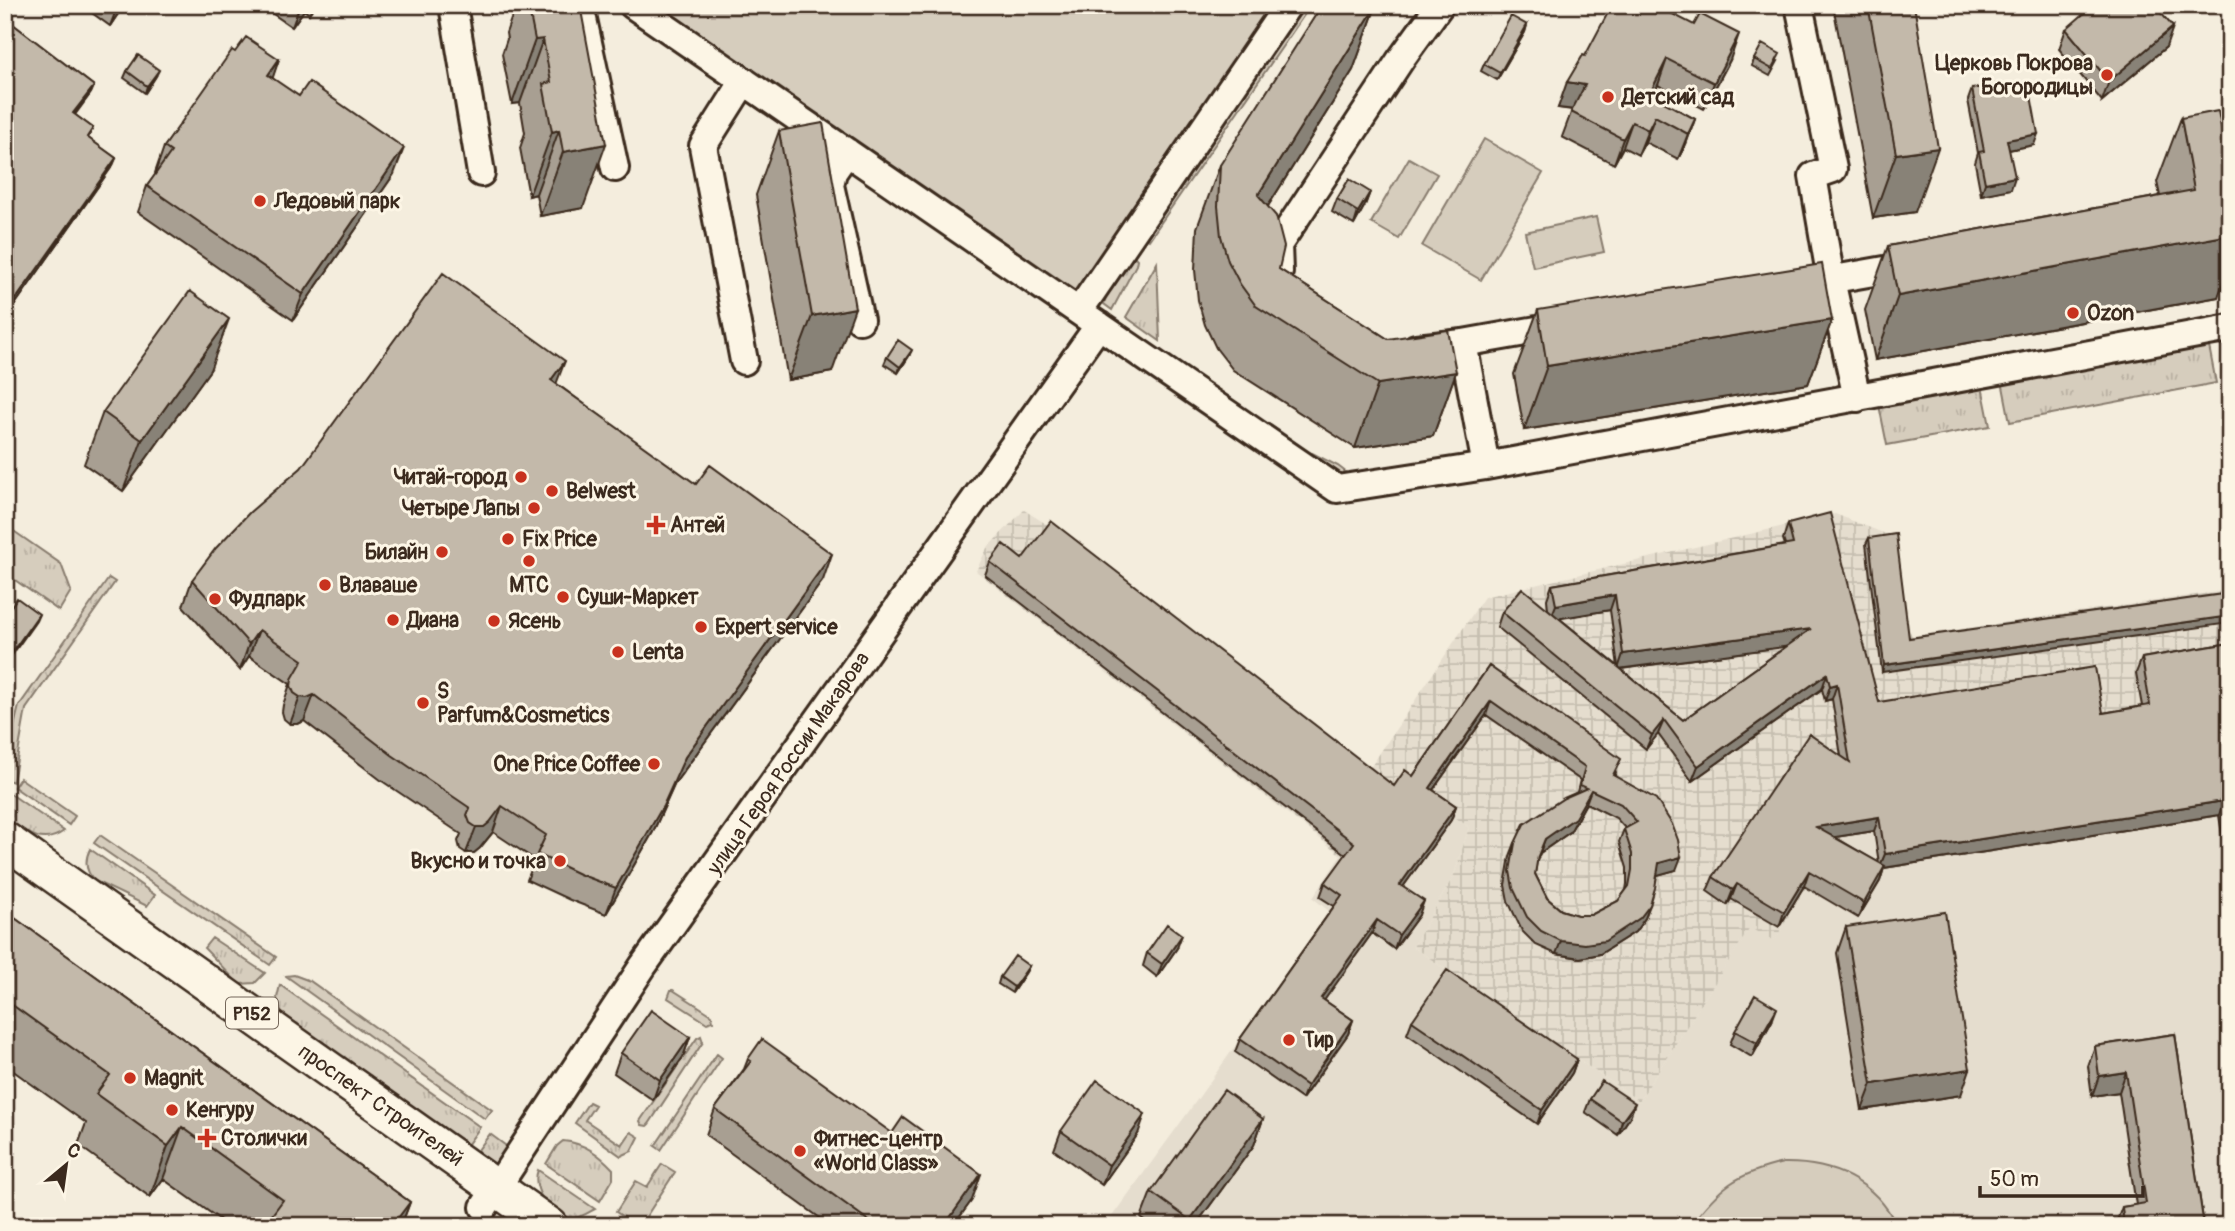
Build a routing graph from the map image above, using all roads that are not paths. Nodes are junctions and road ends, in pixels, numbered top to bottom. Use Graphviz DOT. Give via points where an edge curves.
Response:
graph roads {
  1 [pos="453,5"];
  2 [pos="583,5"];
  3 [pos="633,5"];
  4 [pos="1288,5"];
  5 [pos="1440,5"];
  6 [pos="1799,5"];
  7 [pos="661,13"];
  8 [pos="744,81"];
  9 [pos="847,152"];
  10 [pos="615,168"];
  11 [pos="481,173"];
  12 [pos="1940,260"];
  13 [pos="1831,280"];
  14 [pos="1763,292"];
  15 [pos="1280,295"];
  16 [pos="1089,318"];
  17 [pos="860,320"];
  18 [pos="1586,322"];
  19 [pos="2230,328"];
  20 [pos="1463,343"];
  21 [pos="1395,351"];
  22 [pos="744,361"];
  23 [pos="1857,398"];
  24 [pos="1486,466"];
  25 [pos="5,840"];
  26 [pos="5,869"];
  27 [pos="497,1207"];
  28 [pos="550,1226"];
  1 -- 11 [label="street"];
  2 -- 10 [label="street" via="580,10"];
  3 -- 7 [label="street"];
  4 -- 16 [label="street, улица Героя России Макарова"];
  5 -- 15 [label="street" via="1278,244"];
  6 -- 13 [label="street" via="1833,169 1813,176"];
  7 -- 8 [label="street"];
  8 -- 9 [label="street"];
  8 -- 22 [label="street" via="703,146"];
  9 -- 16 [label="street"];
  9 -- 17 [label="street" via="830,185"];
  12 -- 13 [label="street"];
  13 -- 14 [label="street"];
  13 -- 23 [label="street"];
  16 -- 24 [label="street" via="1337,489"];
  16 -- 27 [label="street, улица Героя России Макарова" via="643,966"];
  18 -- 20 [label="street"];
  19 -- 23 [label="street"];
  20 -- 21 [label="street"];
  20 -- 24 [label="street"];
  23 -- 24 [label="street"];
  25 -- 27 [label="main road, проспект Строителей / Р152"];
  26 -- 27 [label="main road, проспект Строителей / Р152"];
  27 -- 28 [label="main road, проспект Строителей / Р152"];
}
